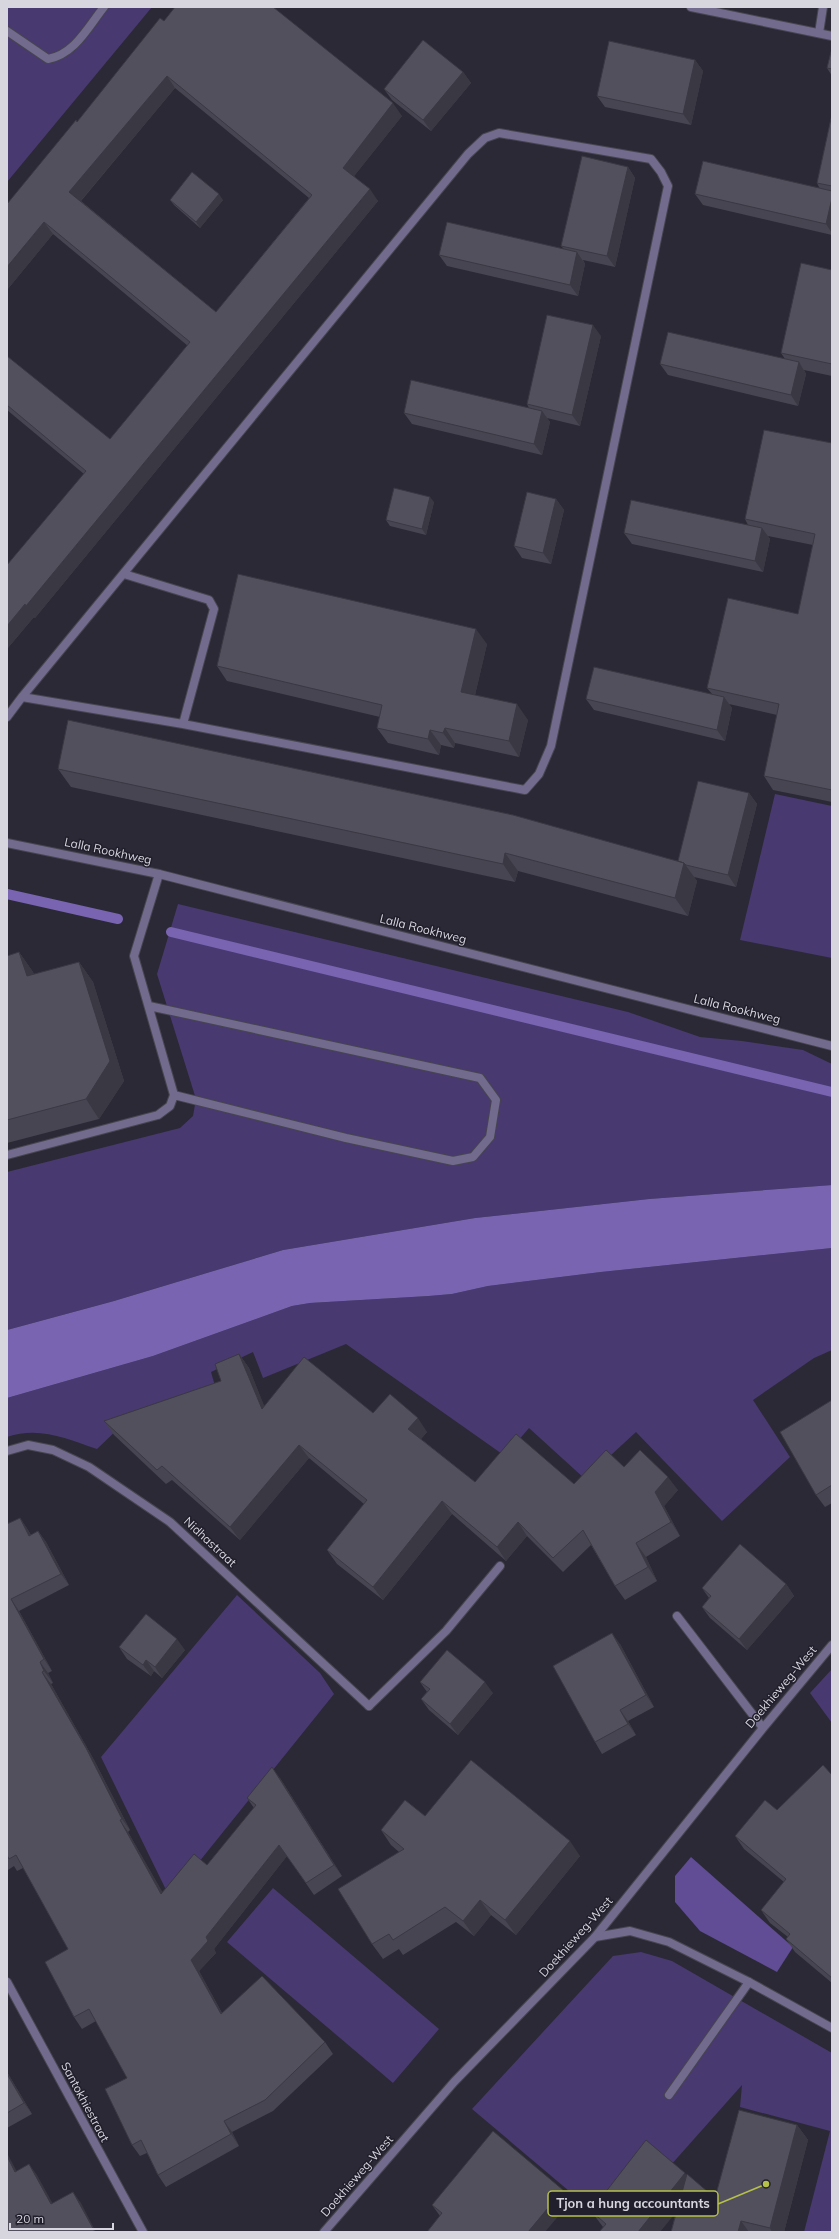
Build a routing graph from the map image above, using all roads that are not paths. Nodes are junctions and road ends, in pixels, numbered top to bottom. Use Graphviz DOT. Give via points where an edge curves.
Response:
graph roads {
  1 [pos="104,7"];
  2 [pos="690,7"];
  3 [pos="823,7"];
  4 [pos="7,31"];
  5 [pos="819,33"];
  6 [pos="832,36"];
  7 [pos="124,574"];
  8 [pos="22,697"];
  9 [pos="7,718"];
  10 [pos="183,724"];
  11 [pos="7,843"];
  12 [pos="159,874"];
  13 [pos="149,1006"];
  14 [pos="832,1046"];
  15 [pos="174,1095"];
  16 [pos="7,1154"];
  17 [pos="7,1451"];
  18 [pos="500,1566"];
  19 [pos="677,1616"];
  20 [pos="832,1645"];
  21 [pos="763,1728"];
  22 [pos="595,1937"];
  23 [pos="7,1982"];
  24 [pos="749,1982"];
  25 [pos="832,2028"];
  26 [pos="669,2094"];
  27 [pos="143,2232"];
  28 [pos="324,2232"];
  1 -- 4 [label="street" via="72,49 60,57 48,59"];
  2 -- 5 [label="street"];
  3 -- 5 [label="street"];
  5 -- 6 [label="street"];
  7 -- 8 [label="street"];
  7 -- 10 [label="street" via="209,600 214,609"];
  7 -- 10 [label="street" via="468,154 485,138 499,133 650,159 661,172 668,186 550,746 539,774 525,790"];
  8 -- 9 [label="street"];
  8 -- 10 [label="street"];
  11 -- 12 [label="street, Lalla Rookhweg"];
  12 -- 13 [label="street" via="134,956"];
  12 -- 14 [label="street, Lalla Rookhweg"];
  13 -- 15 [label="street"];
  13 -- 15 [label="street" via="480,1078 496,1100 490,1137 473,1157 453,1161 346,1138"];
  15 -- 16 [label="street" via="170,1106 158,1115"];
  17 -- 18 [label="street, Nidhastraat" via="28,1446 54,1450 89,1467 170,1522 369,1706 446,1631"];
  19 -- 21 [label="street"];
  20 -- 21 [label="street, Doekhieweg-West"];
  21 -- 22 [label="street, Doekhieweg-West"];
  22 -- 24 [label="street" via="630,1931 669,1942"];
  22 -- 28 [label="street, Doekhieweg-West" via="454,2082"];
  23 -- 27 [label="street, Santokhiestraat"];
  24 -- 25 [label="street"];
  24 -- 26 [label="street"];
}
